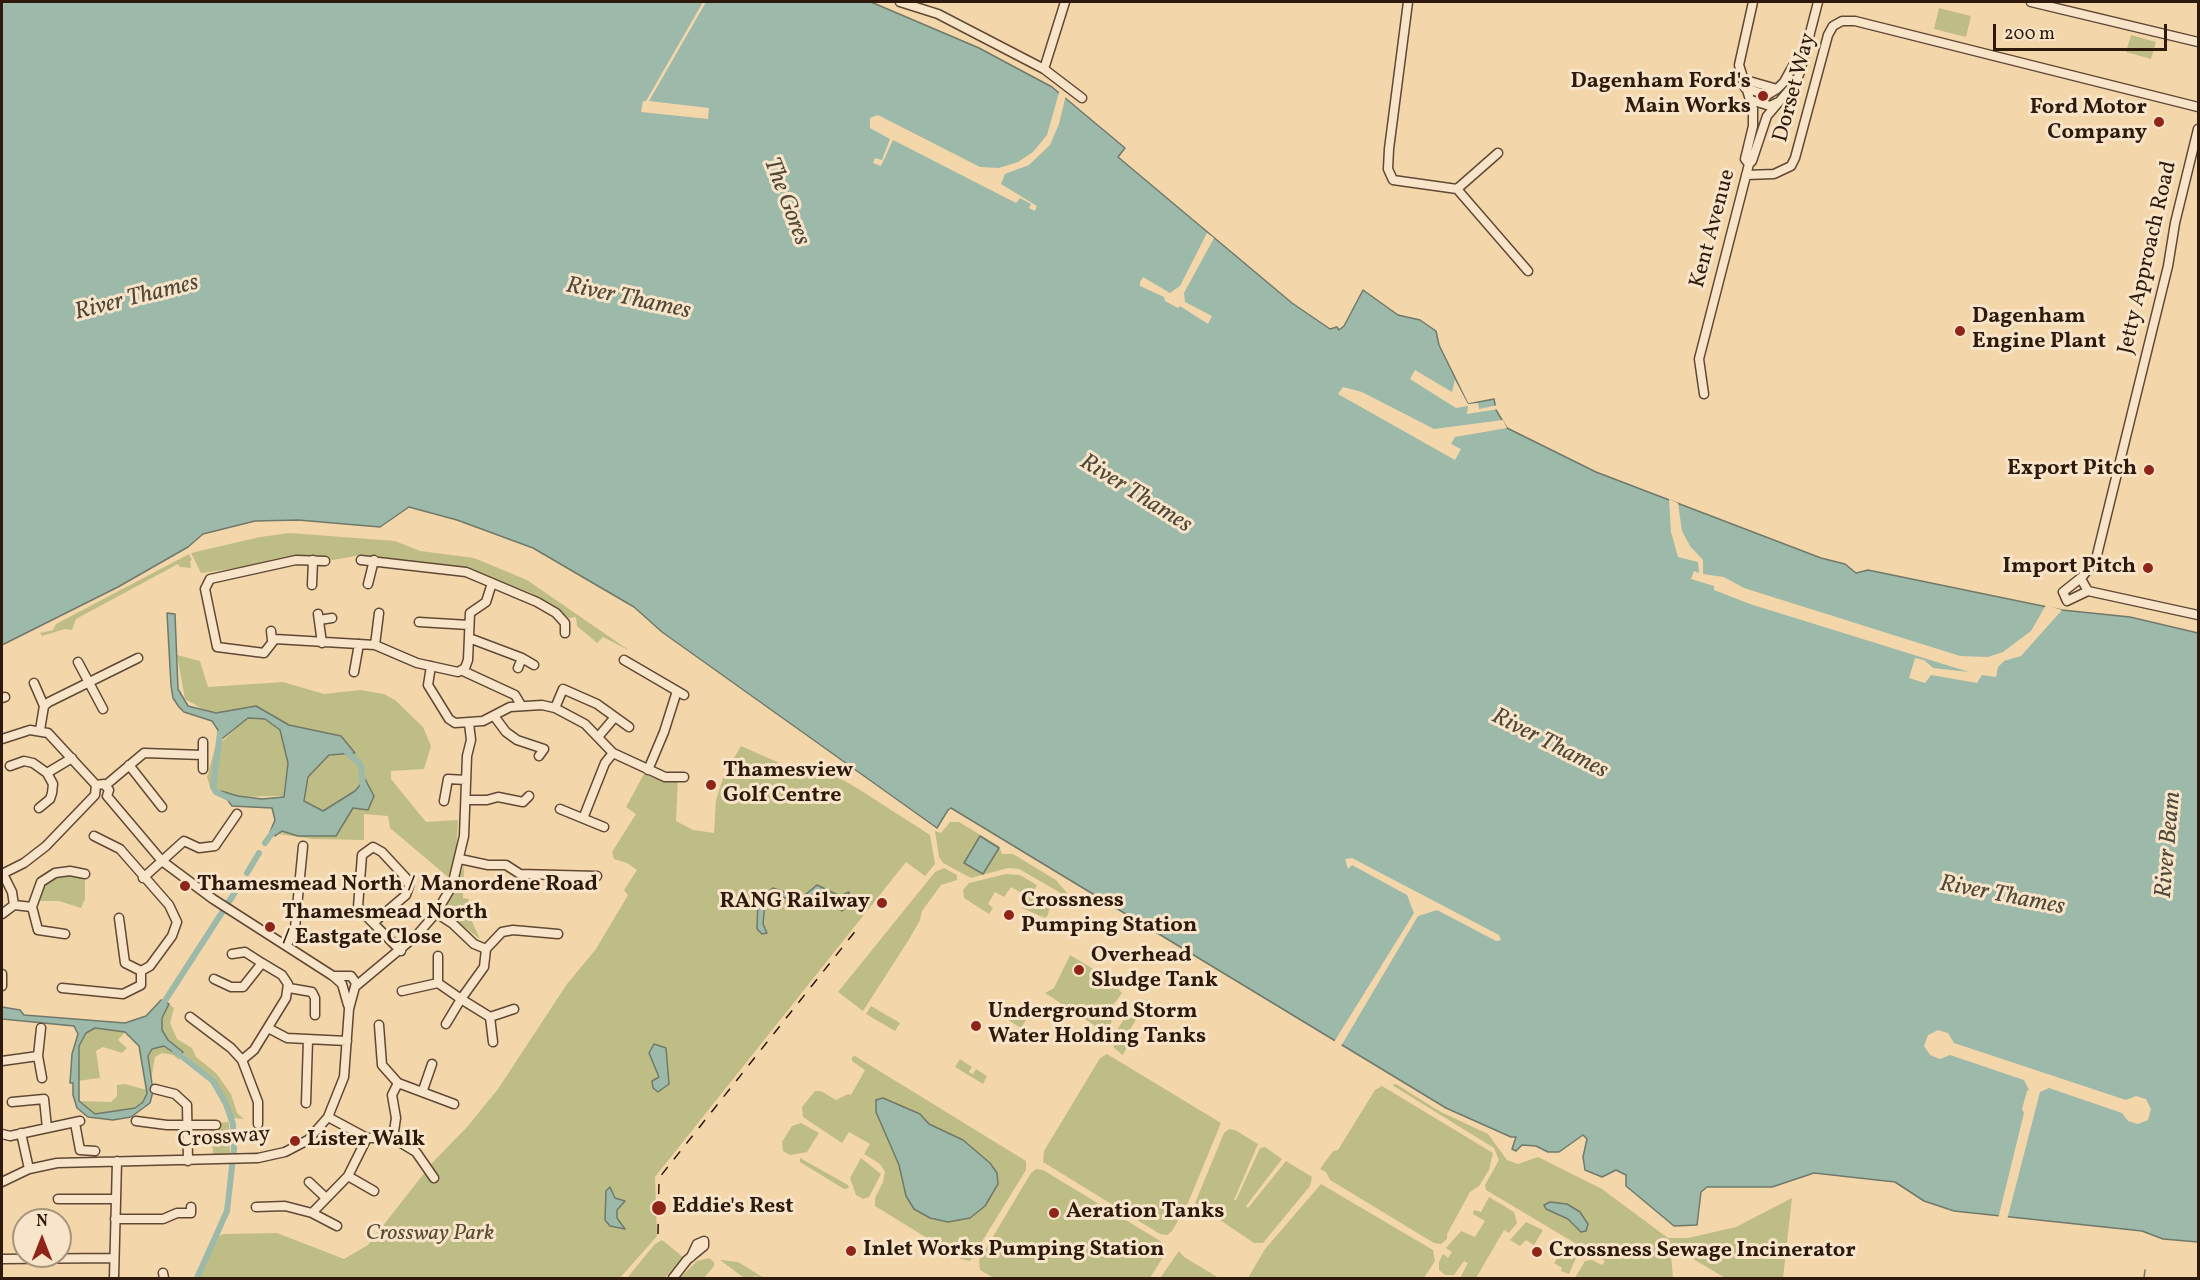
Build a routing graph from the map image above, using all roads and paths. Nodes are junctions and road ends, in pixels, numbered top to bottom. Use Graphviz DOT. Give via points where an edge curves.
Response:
graph roads {
  1 [pos="900,2"];
  2 [pos="1065,2"];
  3 [pos="1408,2"];
  4 [pos="1753,2"];
  5 [pos="1818,2"];
  6 [pos="2031,2"];
  7 [pos="2199,42"];
  8 [pos="1805,53"];
  9 [pos="1044,69"];
  10 [pos="1742,79"];
  11 [pos="1745,88"];
  12 [pos="1777,89"];
  13 [pos="1082,98"];
  14 [pos="1751,100"];
  15 [pos="1776,103"];
  16 [pos="2199,107"];
  17 [pos="2199,129"];
  18 [pos="1498,153"];
  19 [pos="1749,164"];
  20 [pos="1746,175"];
  21 [pos="1457,189"];
  22 [pos="1528,271"];
  23 [pos="1704,394"];
  24 [pos="313,560"];
  25 [pos="361,560"];
  26 [pos="375,560"];
  27 [pos="325,561"];
  28 [pos="2081,579"];
  29 [pos="492,582"];
  30 [pos="368,584"];
  31 [pos="312,585"];
  32 [pos="2088,591"];
  33 [pos="379,613"];
  34 [pos="2199,615"];
  35 [pos="332,618"];
  36 [pos="419,622"];
  37 [pos="469,625"];
  38 [pos="565,633"];
  39 [pos="469,639"];
  40 [pos="322,643"];
  41 [pos="359,644"];
  42 [pos="375,645"];
  43 [pos="138,658"];
  44 [pos="522,658"];
  45 [pos="624,660"];
  46 [pos="78,662"];
  47 [pos="534,665"];
  48 [pos="431,666"];
  49 [pos="518,668"];
  50 [pos="463,670"];
  51 [pos="354,672"];
  52 [pos="88,681"];
  53 [pos="34,683"];
  54 [pos="521,705"];
  55 [pos="44,706"];
  56 [pos="555,708"];
  57 [pos="103,710"];
  58 [pos="611,714"];
  59 [pos="495,716"];
  60 [pos="469,723"];
  61 [pos="629,727"];
  62 [pos="40,730"];
  63 [pos="598,737"];
  64 [pos="2,739"];
  65 [pos="203,742"];
  66 [pos="613,753"];
  67 [pos="203,755"];
  68 [pos="539,756"];
  69 [pos="72,758"];
  70 [pos="10,765"];
  71 [pos="129,765"];
  72 [pos="203,769"];
  73 [pos="648,770"];
  74 [pos="47,773"];
  75 [pos="684,777"];
  76 [pos="466,780"];
  77 [pos="96,785"];
  78 [pos="106,785"];
  79 [pos="95,795"];
  80 [pos="107,796"];
  81 [pos="529,796"];
  82 [pos="466,800"];
  83 [pos="444,801"];
  84 [pos="162,807"];
  85 [pos="39,808"];
  86 [pos="560,808"];
  87 [pos="237,814"];
  88 [pos="584,816"];
  89 [pos="604,827"];
  90 [pos="94,836"];
  91 [pos="303,846"];
  92 [pos="460,859"];
  93 [pos="162,861"];
  94 [pos="2,874"];
  95 [pos="85,874"];
  96 [pos="597,876"];
  97 [pos="143,878"];
  98 [pos="14,905"];
  99 [pos="32,907"];
  100 [pos="436,913"];
  101 [pos="2,914"];
  102 [pos="119,918"];
  103 [pos="373,923"];
  104 [pos="65,934"];
  105 [pos="558,934"];
  106 [pos="288,945"];
  107 [pos="486,949"];
  108 [pos="401,951"];
  109 [pos="232,954"];
  110 [pos="438,956"];
  111 [pos="262,963"];
  112 [pos="141,972"];
  113 [pos="2,974"];
  114 [pos="366,976"];
  115 [pos="214,979"];
  116 [pos="346,981"];
  117 [pos="438,983"];
  118 [pos="2,986"];
  119 [pos="355,987"];
  120 [pos="62,988"];
  121 [pos="289,988"];
  122 [pos="402,991"];
  123 [pos="461,999"];
  124 [pos="349,1009"];
  125 [pos="514,1009"];
  126 [pos="315,1015"];
  127 [pos="190,1017"];
  128 [pos="490,1017"];
  129 [pos="446,1024"];
  130 [pos="379,1025"];
  131 [pos="41,1028"];
  132 [pos="268,1028"];
  133 [pos="308,1040"];
  134 [pos="347,1041"];
  135 [pos="493,1042"];
  136 [pos="38,1056"];
  137 [pos="242,1060"];
  138 [pos="2,1061"];
  139 [pos="432,1064"];
  140 [pos="42,1077"];
  141 [pos="398,1083"];
  142 [pos="155,1089"];
  143 [pos="423,1090"];
  144 [pos="12,1102"];
  145 [pos="306,1103"];
  146 [pos="454,1104"];
  147 [pos="328,1117"];
  148 [pos="136,1120"];
  149 [pos="258,1124"];
  150 [pos="187,1125"];
  151 [pos="216,1125"];
  152 [pos="47,1128"];
  153 [pos="21,1133"];
  154 [pos="2,1134"];
  155 [pos="367,1138"];
  156 [pos="393,1138"];
  157 [pos="95,1150"];
  158 [pos="117,1161"];
  159 [pos="188,1161"];
  160 [pos="29,1169"];
  161 [pos="348,1176"];
  162 [pos="434,1178"];
  163 [pos="2,1182"];
  164 [pos="309,1182"];
  165 [pos="374,1191"];
  166 [pos="325,1197"];
  167 [pos="57,1199"];
  168 [pos="116,1199"];
  169 [pos="256,1208"];
  170 [pos="312,1213"];
  171 [pos="191,1214"];
  172 [pos="115,1219"];
  173 [pos="337,1226"];
  174 [pos="114,1258"];
  175 [pos="689,1258"];
  176 [pos="2,1259"];
  177 [pos="114,1278"];
  178 [pos="673,1278"];
  1 -- 9 [label="street" via="938,14"];
  2 -- 9 [label="street"];
  3 -- 21 [label="street" via="1388,169 1392,180"];
  4 -- 10 [label="street" via="1739,59"];
  5 -- 8 [label="street"];
  6 -- 7 [label="street"];
  8 -- 12 [label="street"];
  8 -- 15 [label="street, Kent Avenue" via="1796,82"];
  9 -- 13 [label="street"];
  10 -- 11 [label="street"];
  10 -- 12 [label="street"];
  11 -- 12 [label="street" via="1767,94"];
  11 -- 14 [label="street"];
  14 -- 15 [label="street" via="1770,106"];
  14 -- 19 [label="street" via="1754,117 1745,159"];
  15 -- 19 [label="street, Kent Avenue"];
  16 -- 20 [label="street, Dorset Way" via="1855,21 1842,21 1828,35 1796,158 1791,166 1774,174"];
  17 -- 28 [label="street, Jetty Approach Road" via="2096,559"];
  18 -- 21 [label="street"];
  19 -- 20 [label="street, Kent Avenue"];
  20 -- 23 [label="street, Kent Avenue" via="1699,359"];
  21 -- 22 [label="street"];
  24 -- 27 [label="street"];
  24 -- 31 [label="street"];
  24 -- 40 [label="street" via="213,577 206,584 207,606 217,647 264,653 272,635"];
  25 -- 26 [label="street"];
  26 -- 29 [label="street" via="458,569"];
  26 -- 30 [label="street"];
  28 -- 32 [label="street"];
  28 -- 32 [label="street, Jetty Approach Road" via="2063,592 2067,601"];
  29 -- 37 [label="street" via="486,602 471,613"];
  29 -- 38 [label="street" via="555,613 565,623"];
  32 -- 34 [label="street"];
  33 -- 42 [label="street"];
  35 -- 40 [label="street" via="318,617"];
  36 -- 37 [label="street"];
  37 -- 39 [label="street"];
  39 -- 44 [label="street"];
  39 -- 50 [label="street" via="468,660"];
  40 -- 41 [label="street"];
  41 -- 42 [label="street"];
  41 -- 51 [label="street"];
  42 -- 48 [label="street"];
  43 -- 52 [label="street"];
  44 -- 47 [label="street"];
  44 -- 49 [label="street"];
  45 -- 73 [label="street" via="680,693"];
  46 -- 52 [label="street"];
  48 -- 50 [label="street" via="454,673"];
  48 -- 60 [label="street" via="428,685 449,718 455,723"];
  50 -- 54 [label="street" via="515,695"];
  52 -- 55 [label="street"];
  52 -- 57 [label="street"];
  53 -- 55 [label="street"];
  54 -- 56 [label="street"];
  54 -- 59 [label="street"];
  55 -- 62 [label="street"];
  56 -- 58 [label="street" via="564,689"];
  56 -- 63 [label="street" via="585,724"];
  58 -- 61 [label="street"];
  58 -- 63 [label="street"];
  59 -- 60 [label="street"];
  59 -- 68 [label="street" via="517,740 544,749"];
  60 -- 76 [label="street"];
  62 -- 64 [label="street"];
  62 -- 69 [label="street" via="56,738"];
  63 -- 66 [label="street"];
  65 -- 67 [label="street"];
  66 -- 73 [label="street"];
  66 -- 88 [label="street" via="605,763"];
  67 -- 71 [label="street" via="144,753"];
  67 -- 72 [label="street"];
  69 -- 74 [label="street"];
  69 -- 77 [label="street"];
  70 -- 74 [label="street" via="24,761"];
  71 -- 78 [label="street"];
  71 -- 84 [label="street"];
  73 -- 75 [label="street" via="665,777"];
  74 -- 85 [label="street" via="53,784 52,793"];
  76 -- 82 [label="street"];
  76 -- 83 [label="street" via="448,779"];
  77 -- 78 [label="street"];
  77 -- 79 [label="street"];
  78 -- 80 [label="street"];
  79 -- 80 [label="street"];
  79 -- 94 [label="street" via="46,846"];
  80 -- 93 [label="street"];
  81 -- 82 [label="street" via="523,802 498,797"];
  82 -- 92 [label="street"];
  86 -- 88 [label="street"];
  87 -- 93 [label="street" via="215,846 199,848 184,841"];
  88 -- 89 [label="street"];
  90 -- 97 [label="street" via="120,849"];
  91 -- 106 [label="street" via="295,928"];
  92 -- 96 [label="street" via="506,866 520,874"];
  92 -- 100 [label="street" via="452,886"];
  93 -- 97 [label="street"];
  93 -- 106 [label="street" via="213,899"];
  94 -- 98 [label="street"];
  95 -- 99 [label="street" via="55,873 41,882"];
  97 -- 112 [label="street" via="169,905 177,922 172,936"];
  98 -- 99 [label="street"];
  98 -- 101 [label="street"];
  99 -- 104 [label="street" via="38,930"];
  100 -- 107 [label="street"];
  100 -- 108 [label="street"];
  102 -- 112 [label="street" via="125,963"];
  103 -- 103 [label="street" via="406,896 409,886 390,860 373,848 362,855 358,907"];
  103 -- 108 [label="street"];
  105 -- 107 [label="street" via="502,932"];
  106 -- 116 [label="street"];
  107 -- 123 [label="street" via="484,967"];
  108 -- 114 [label="street"];
  109 -- 111 [label="street" via="245,952"];
  110 -- 117 [label="street"];
  111 -- 115 [label="street" via="248,984 240,988"];
  111 -- 121 [label="street" via="282,975"];
  112 -- 120 [label="street" via="141,985 123,994"];
  113 -- 118 [label="street"];
  114 -- 116 [label="street"];
  114 -- 119 [label="street"];
  116 -- 119 [label="street" via="347,990"];
  116 -- 124 [label="street, Crossway"];
  117 -- 122 [label="street"];
  117 -- 123 [label="street"];
  119 -- 124 [label="street, Crossway"];
  121 -- 126 [label="street" via="312,992"];
  121 -- 132 [label="street"];
  123 -- 128 [label="street"];
  123 -- 129 [label="street"];
  124 -- 134 [label="street, Crossway"];
  125 -- 128 [label="street"];
  127 -- 137 [label="street"];
  128 -- 135 [label="street"];
  130 -- 141 [label="street" via="382,1065"];
  131 -- 136 [label="street"];
  132 -- 133 [label="street" via="287,1038"];
  132 -- 137 [label="street" via="254,1050"];
  133 -- 134 [label="street"];
  133 -- 145 [label="street"];
  134 -- 147 [label="street, Crossway" via="341,1090"];
  136 -- 138 [label="street"];
  136 -- 140 [label="street"];
  137 -- 149 [label="street" via="258,1102"];
  139 -- 143 [label="street"];
  141 -- 143 [label="street"];
  141 -- 156 [label="street" via="392,1095 396,1118"];
  142 -- 150 [label="street" via="175,1094 187,1106"];
  143 -- 146 [label="street"];
  144 -- 152 [label="street" via="44,1099"];
  147 -- 155 [label="street"];
  147 -- 159 [label="street, Crossway" via="308,1140 280,1154 248,1160"];
  148 -- 150 [label="street"];
  150 -- 151 [label="street"];
  150 -- 159 [label="street"];
  152 -- 153 [label="street"];
  152 -- 157 [label="street" via="77,1122 80,1150"];
  153 -- 154 [label="street"];
  153 -- 160 [label="street"];
  155 -- 156 [label="street"];
  155 -- 161 [label="street"];
  156 -- 162 [label="street" via="416,1152"];
  158 -- 159 [label="street, Crossway"];
  158 -- 160 [label="street, Crossway" via="57,1163"];
  158 -- 168 [label="street"];
  160 -- 163 [label="street, Crossway"];
  161 -- 165 [label="street"];
  161 -- 166 [label="street"];
  164 -- 166 [label="street"];
  166 -- 170 [label="street"];
  167 -- 168 [label="street"];
  168 -- 172 [label="street"];
  169 -- 170 [label="street" via="285,1206"];
  170 -- 173 [label="street"];
  171 -- 172 [label="street" via="177,1213 163,1219"];
  172 -- 174 [label="street"];
  174 -- 176 [label="street"];
  174 -- 177 [label="street"];
  175 -- 178 [label="street"];
}
